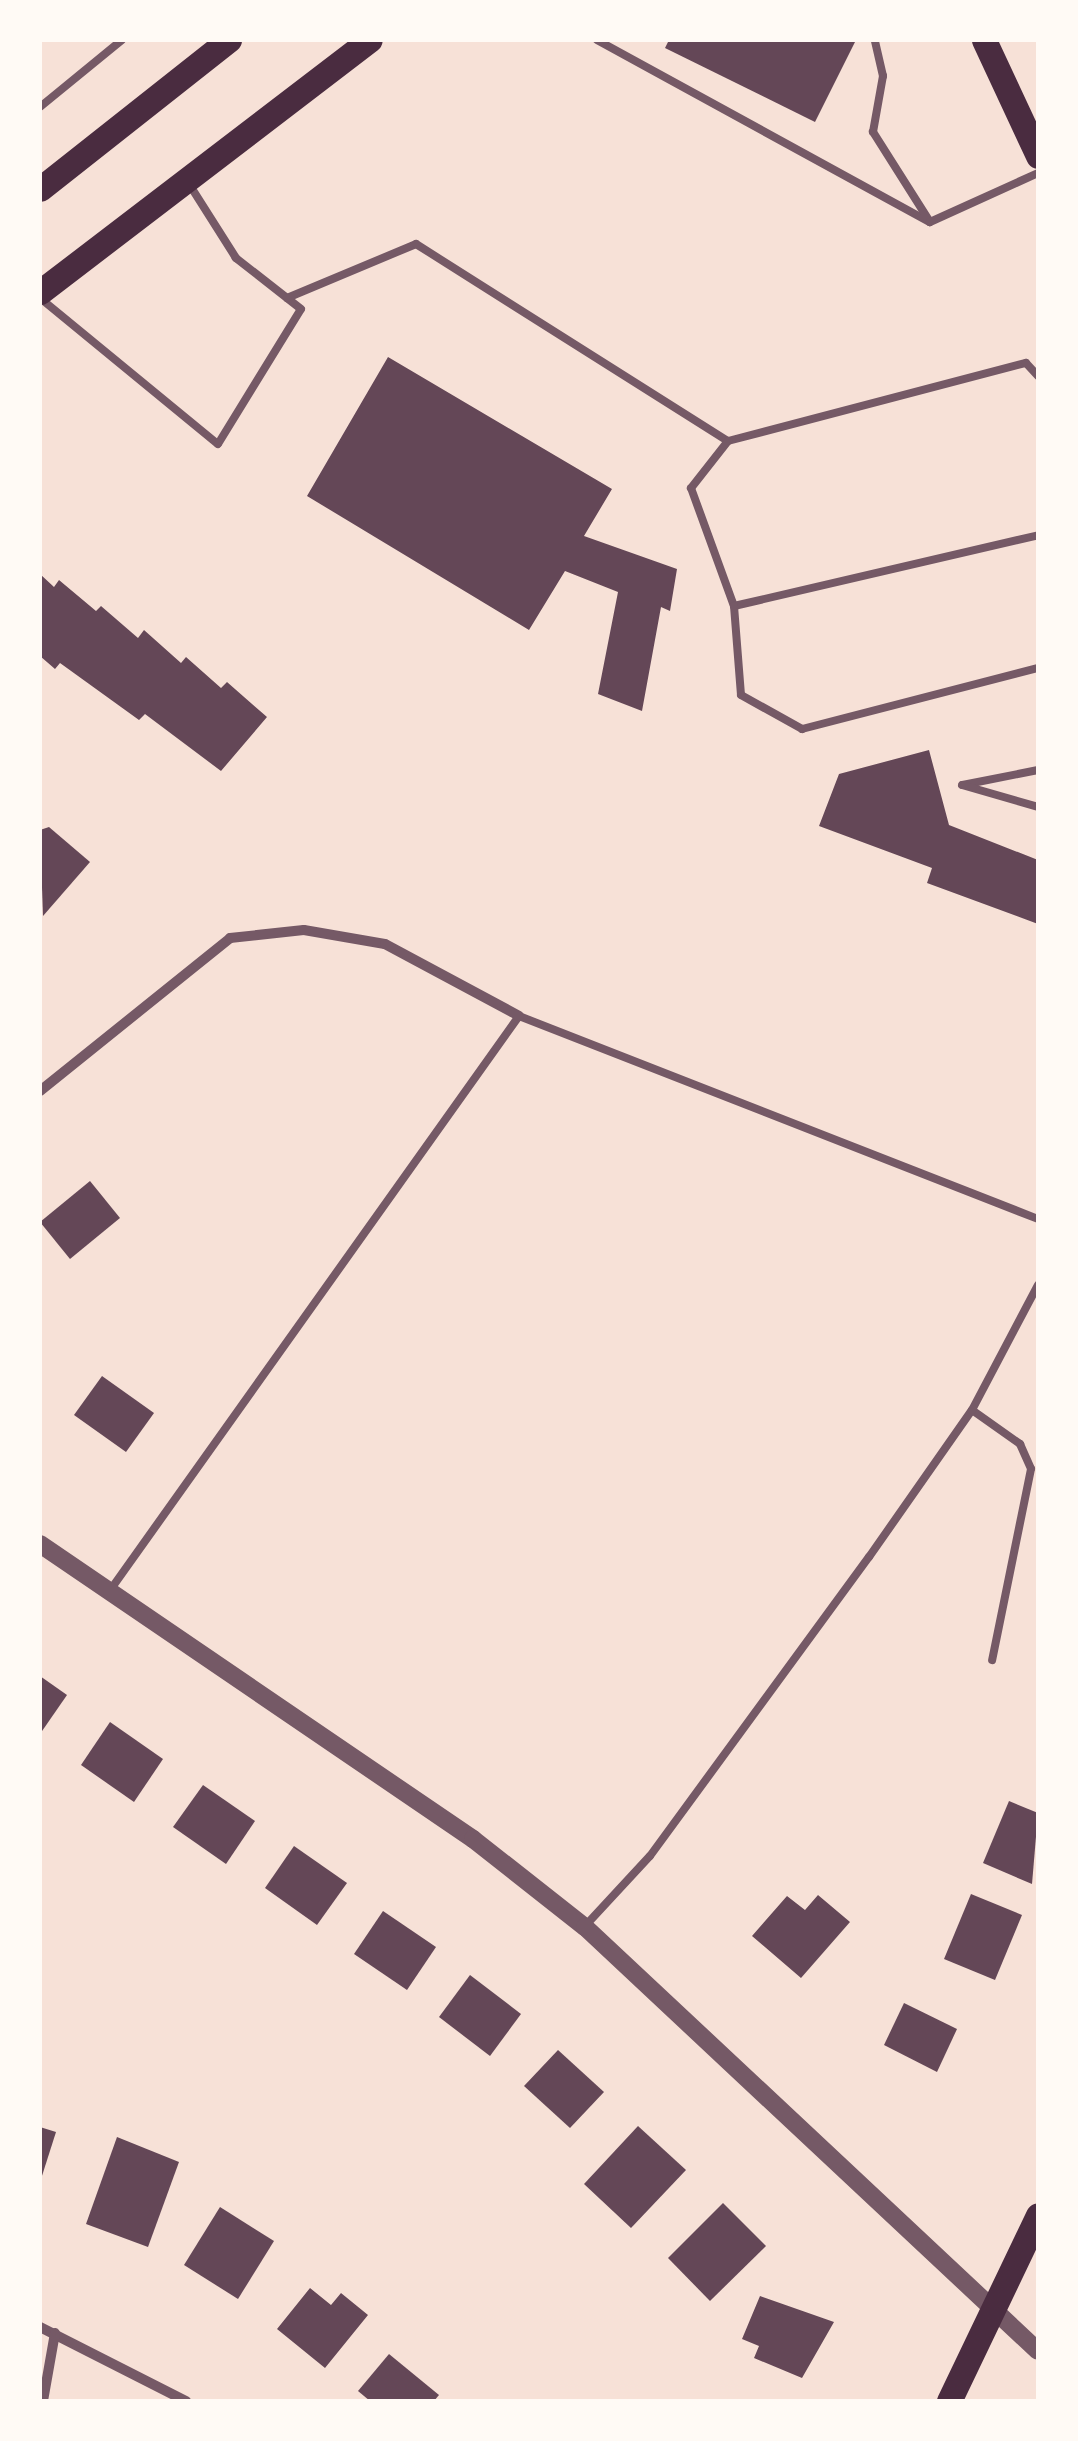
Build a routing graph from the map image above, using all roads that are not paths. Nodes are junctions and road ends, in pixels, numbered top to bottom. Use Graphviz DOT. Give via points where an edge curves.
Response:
graph roads {
  1 [pos="122,40"];
  2 [pos="229,40"];
  3 [pos="370,40"];
  4 [pos="598,40"];
  5 [pos="875,40"];
  6 [pos="984,40"];
  7 [pos="40,107"];
  8 [pos="1038,156"];
  9 [pos="1038,173"];
  10 [pos="186,180"];
  11 [pos="40,189"];
  12 [pos="930,222"];
  13 [pos="40,295"];
  14 [pos="287,298"];
  15 [pos="1038,376"];
  16 [pos="728,441"];
  17 [pos="1038,535"];
  18 [pos="734,606"];
  19 [pos="1038,668"];
  20 [pos="1038,770"];
  21 [pos="1038,807"];
  22 [pos="519,1016"];
  23 [pos="40,1091"];
  24 [pos="1038,1219"];
  25 [pos="1038,1285"];
  26 [pos="972,1410"];
  27 [pos="40,1544"];
  28 [pos="110,1591"];
  29 [pos="992,1660"];
  30 [pos="584,1927"];
  31 [pos="1038,2214"];
  32 [pos="992,2309"];
  33 [pos="40,2327"];
  34 [pos="54,2333"];
  35 [pos="1038,2352"];
  36 [pos="43,2401"];
  37 [pos="186,2401"];
  38 [pos="949,2401"];
  1 -- 7 [label="lane"];
  2 -- 11 [label="main road"];
  3 -- 10 [label="main road"];
  4 -- 12 [label="lane"];
  5 -- 12 [label="lane" via="883,76 873,132"];
  6 -- 8 [label="main road"];
  9 -- 12 [label="lane"];
  10 -- 13 [label="main road"];
  10 -- 14 [label="lane" via="236,258"];
  13 -- 14 [label="lane" via="218,444 301,309"];
  14 -- 16 [label="lane" via="416,244"];
  15 -- 16 [label="lane" via="1026,363"];
  16 -- 18 [label="lane" via="691,488"];
  17 -- 18 [label="lane"];
  18 -- 19 [label="lane" via="741,696 802,729"];
  20 -- 21 [label="lane" via="962,784"];
  22 -- 23 [label="street" via="384,944 304,930 230,938"];
  22 -- 24 [label="lane"];
  22 -- 28 [label="lane"];
  25 -- 26 [label="lane"];
  26 -- 29 [label="lane" via="1020,1444 1031,1469"];
  26 -- 30 [label="lane" via="765,1703 650,1856"];
  27 -- 28 [label="street"];
  28 -- 30 [label="street" via="473,1839"];
  30 -- 32 [label="street"];
  31 -- 32 [label="main road"];
  32 -- 35 [label="street"];
  32 -- 38 [label="main road"];
  33 -- 34 [label="street"];
  34 -- 36 [label="street"];
  34 -- 37 [label="street"];
}
